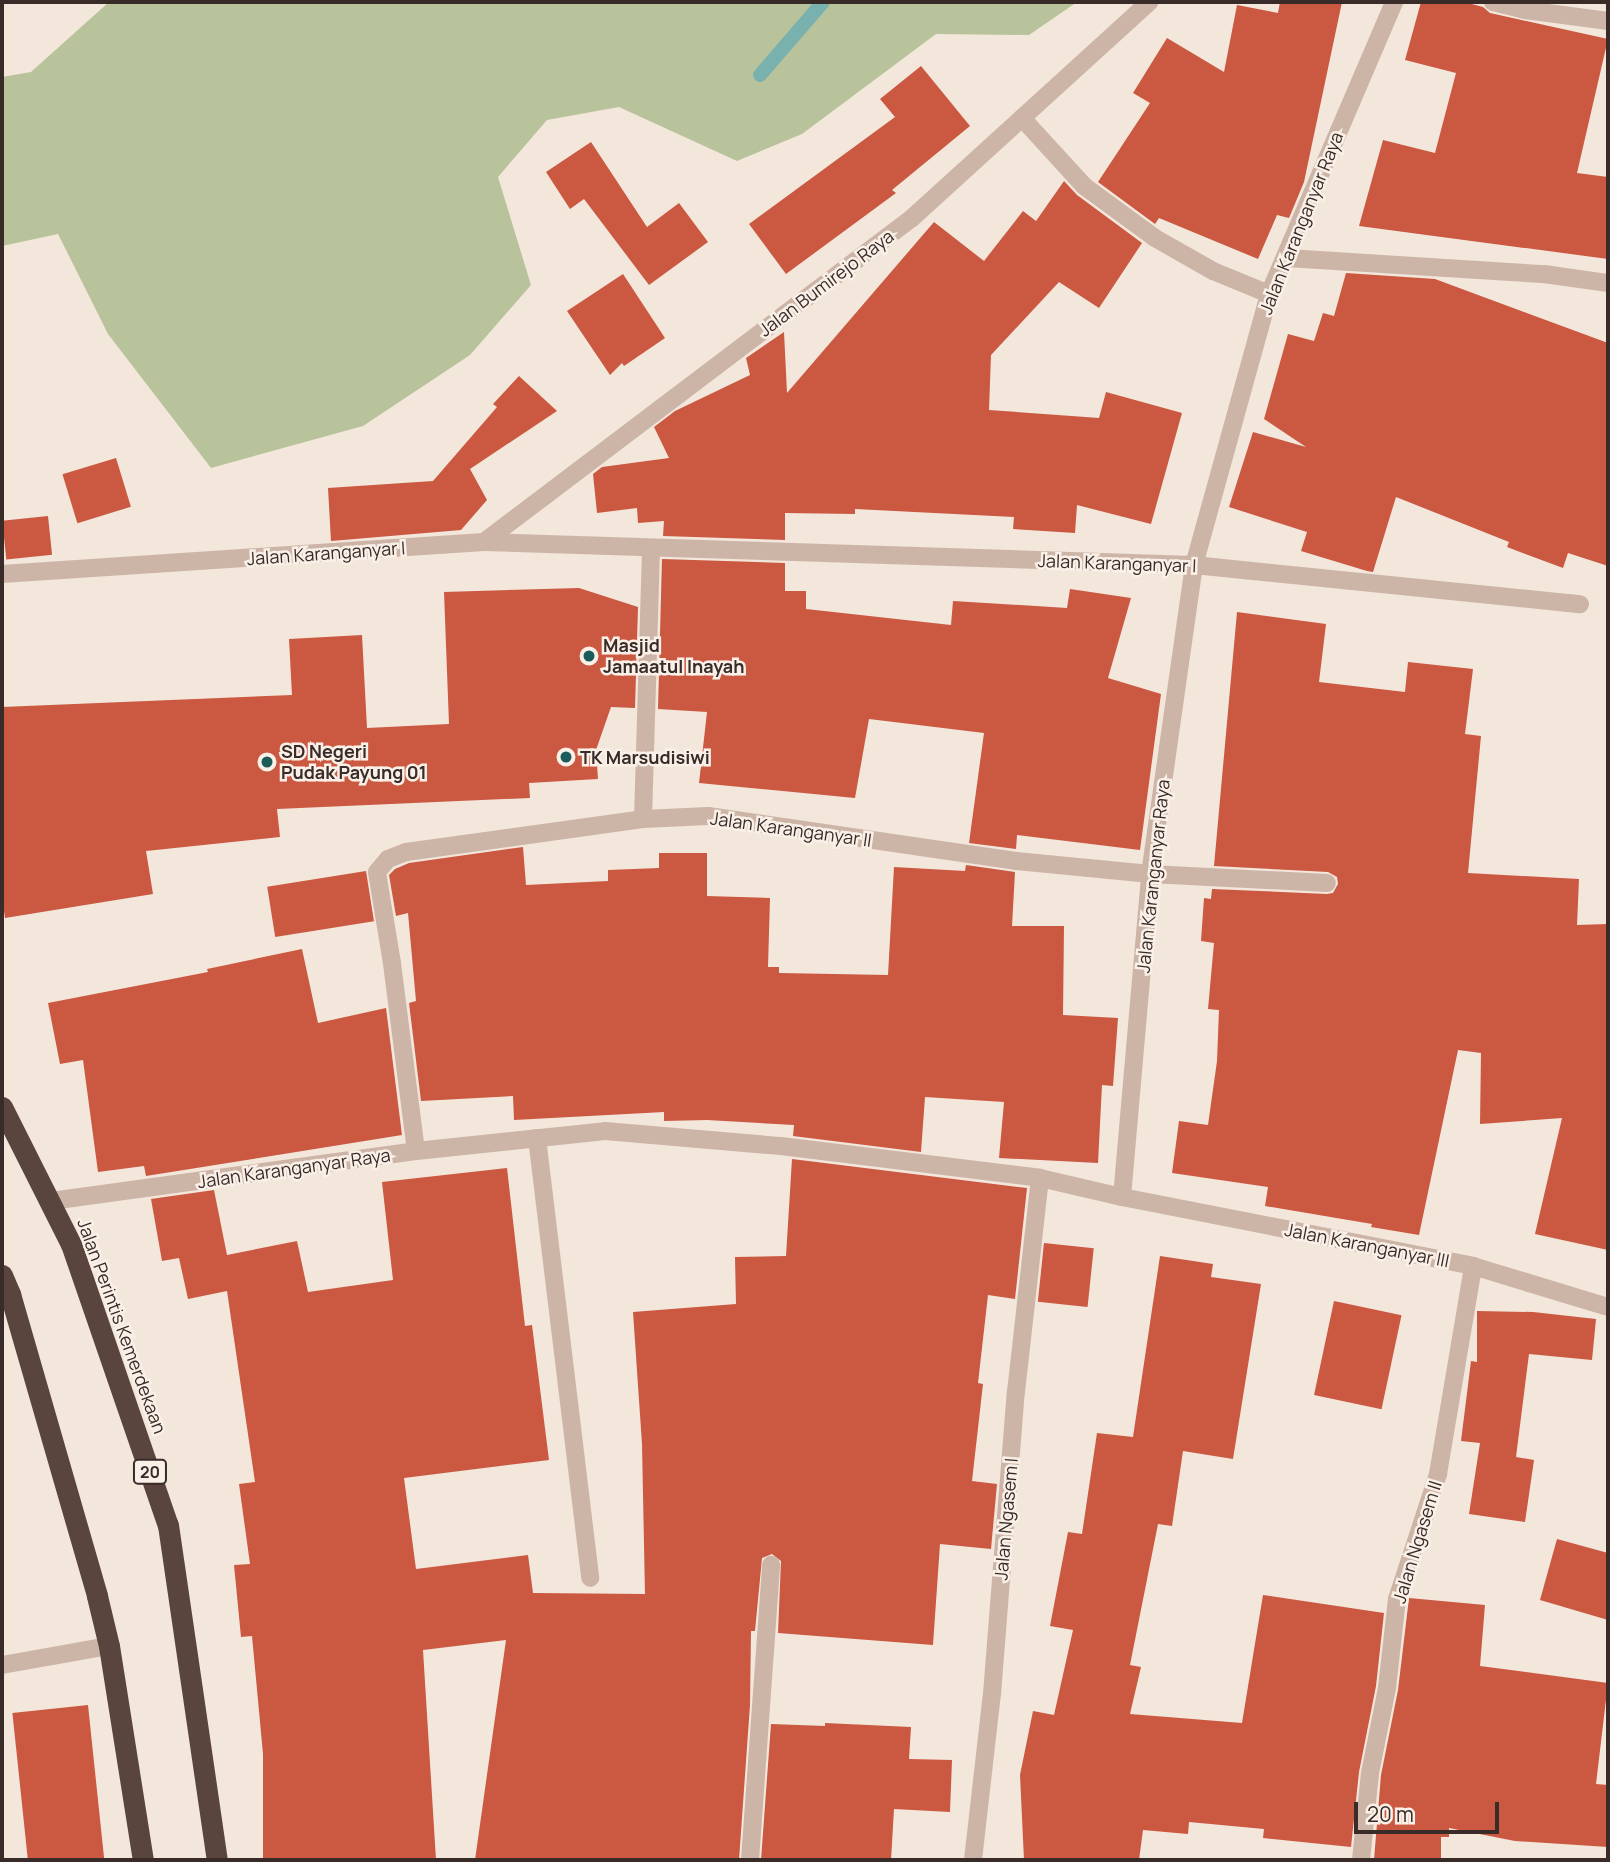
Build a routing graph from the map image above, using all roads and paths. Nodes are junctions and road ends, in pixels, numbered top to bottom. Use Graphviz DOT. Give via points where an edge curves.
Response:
graph roads {
  1 [pos="1149,2"];
  2 [pos="1395,2"];
  3 [pos="1493,2"];
  4 [pos="1608,21"];
  5 [pos="1022,118"];
  6 [pos="1287,258"];
  7 [pos="1608,283"];
  8 [pos="1269,294"];
  9 [pos="484,542"];
  10 [pos="651,548"];
  11 [pos="1194,565"];
  12 [pos="2,574"];
  13 [pos="1580,604"];
  14 [pos="643,819"];
  15 [pos="1150,874"];
  16 [pos="1327,883"];
  17 [pos="2,1107"];
  18 [pos="537,1138"];
  19 [pos="416,1151"];
  20 [pos="1040,1178"];
  21 [pos="1122,1197"];
  22 [pos="51,1201"];
  23 [pos="1473,1266"];
  24 [pos="2,1275"];
  25 [pos="1608,1307"];
  26 [pos="771,1565"];
  27 [pos="590,1577"];
  28 [pos="109,1646"];
  29 [pos="2,1665"];
  30 [pos="143,1860"];
  31 [pos="217,1860"];
  32 [pos="750,1860"];
  33 [pos="973,1860"];
  34 [pos="1361,1860"];
  1 -- 5 [label="street, Jalan Bumirejo Raya"];
  2 -- 6 [label="street, Jalan Karanganyar Raya"];
  3 -- 4 [label="street"];
  5 -- 8 [label="street" via="1084,186 1155,238 1213,271"];
  5 -- 9 [label="street, Jalan Bumirejo Raya" via="912,218"];
  6 -- 7 [label="street" via="1544,274"];
  6 -- 8 [label="street, Jalan Karanganyar Raya"];
  8 -- 11 [label="street, Jalan Karanganyar Raya"];
  9 -- 10 [label="street, Jalan Karanganyar I"];
  9 -- 12 [label="street, Jalan Karanganyar I"];
  10 -- 11 [label="street, Jalan Karanganyar I"];
  10 -- 14 [label="street"];
  11 -- 13 [label="street, Jalan Karanganyar I"];
  11 -- 15 [label="street, Jalan Karanganyar Raya"];
  14 -- 15 [label="street, Jalan Karanganyar II" via="708,816 1016,861"];
  14 -- 19 [label="street, Jalan Karanganyar II" via="406,852 388,859 377,872"];
  15 -- 16 [label="street, Jalan Karanganyar II"];
  15 -- 21 [label="street, Jalan Karanganyar Raya"];
  17 -- 22 [label="highway, Jalan Perintis Kemerdekaan / 20"];
  18 -- 19 [label="street, Jalan Karanganyar Raya"];
  18 -- 20 [label="street, Jalan Karanganyar Raya" via="606,1131 781,1146"];
  18 -- 27 [label="street"];
  19 -- 22 [label="street, Jalan Karanganyar Raya"];
  20 -- 21 [label="street, Jalan Karanganyar Raya"];
  20 -- 33 [label="street, Jalan Ngasem I"];
  21 -- 23 [label="street, Jalan Karanganyar III"];
  22 -- 31 [label="highway, Jalan Perintis Kemerdekaan / 20" via="71,1244 168,1525"];
  23 -- 25 [label="street, Jalan Karanganyar III"];
  23 -- 34 [label="street, Jalan Ngasem II" via="1438,1474 1397,1599"];
  24 -- 28 [label="highway"];
  26 -- 32 [label="street"];
  28 -- 29 [label="street"];
  28 -- 30 [label="highway"];
}
